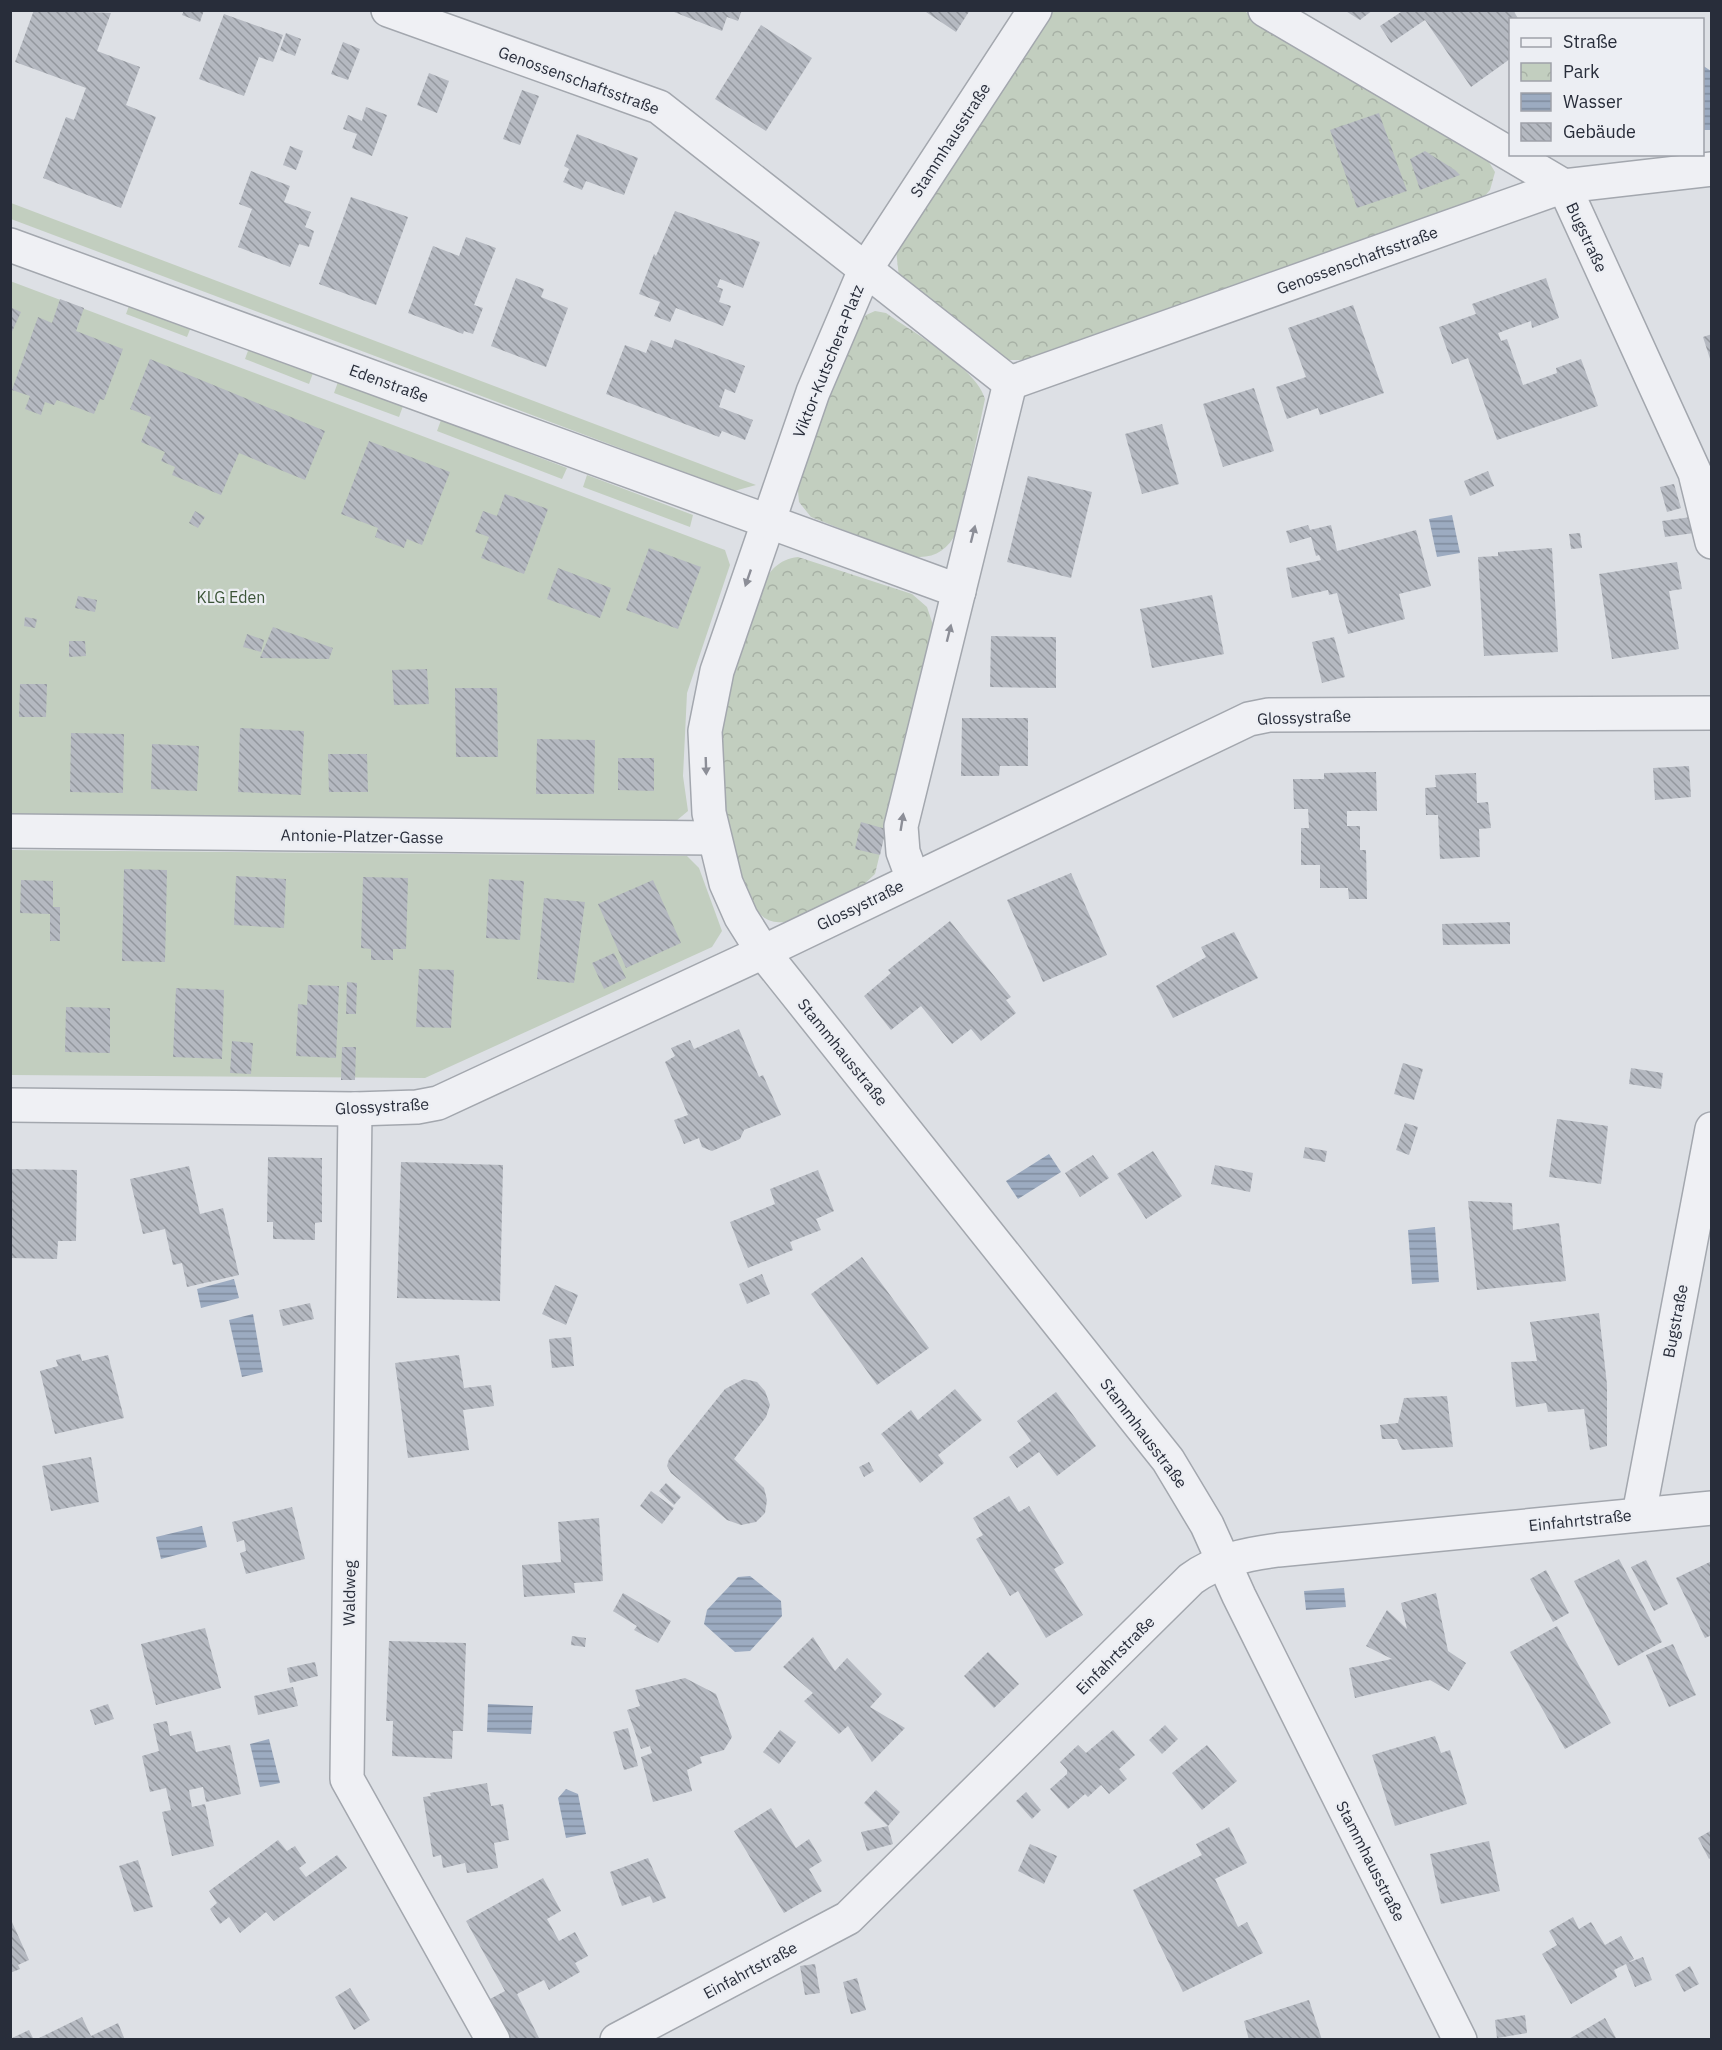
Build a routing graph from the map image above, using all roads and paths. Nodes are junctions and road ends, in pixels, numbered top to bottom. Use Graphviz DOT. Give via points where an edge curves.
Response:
graph roads {
  1 [pos="388,10"];
  2 [pos="1035,10"];
  3 [pos="1264,10"];
  4 [pos="1509,154"];
  5 [pos="1513,156"];
  6 [pos="1712,169"];
  7 [pos="1564,186"];
  8 [pos="10,244"];
  9 [pos="865,270"];
  10 [pos="1010,383"];
  11 [pos="767,522"];
  12 [pos="1712,542"];
  13 [pos="959,591"];
  14 [pos="1712,713"];
  15 [pos="10,831"];
  16 [pos="714,838"];
  17 [pos="913,879"];
  18 [pos="763,952"];
  19 [pos="10,1105"];
  20 [pos="356,1109"];
  21 [pos="1712,1129"];
  22 [pos="1712,1508"];
  23 [pos="1639,1514"];
  24 [pos="1224,1561"];
  25 [pos="493,2040"];
  26 [pos="617,2040"];
  27 [pos="1460,2040"];
  1 -- 9 [label="street, Genossenschaftsstraße" via="660,107"];
  2 -- 9 [label="street, Stammhausstraße"];
  3 -- 4 [label="street, Bugstraße"];
  5 -- 7 [label="street, Bugstraße"];
  6 -- 7 [label="street, Genossenschaftsstraße"];
  7 -- 10 [label="street, Genossenschaftsstraße"];
  7 -- 12 [label="street, Bugstraße" via="1695,473"];
  8 -- 11 [label="street, Edenstraße"];
  9 -- 10 [label="street, Viktor-Kutschera-Platz"];
  9 -- 11 [label="street, Viktor-Kutschera-Platz" via="813,392"];
  13 -- 10 [label="street, one-way"];
  11 -- 13 [label="street"];
  11 -- 16 [label="street, Viktor-Kutschera-Platz, one-way" via="717,671 708,711 706,773"];
  17 -- 13 [label="street, one-way" via="903,852 901,826"];
  14 -- 17 [label="street, Glossystraße" via="1259,716"];
  15 -- 16 [label="street, Antonie-Platzer-Gasse"];
  16 -- 18 [label="street, Viktor-Kutschera-Platz" via="732,899"];
  17 -- 18 [label="street, Glossystraße"];
  18 -- 20 [label="street, Glossystraße" via="444,1101 417,1107"];
  18 -- 24 [label="street, Stammhausstraße" via="1168,1460 1190,1493"];
  19 -- 20 [label="street, Glossystraße"];
  20 -- 25 [label="street, Waldweg" via="347,1779"];
  21 -- 23 [label="street, Bugstraße"];
  22 -- 23 [label="street, Einfahrtstraße"];
  23 -- 24 [label="street, Einfahrtstraße" via="1278,1550"];
  24 -- 26 [label="street, Einfahrtstraße" via="1191,1579 848,1918"];
  24 -- 27 [label="street, Stammhausstraße"];
}
